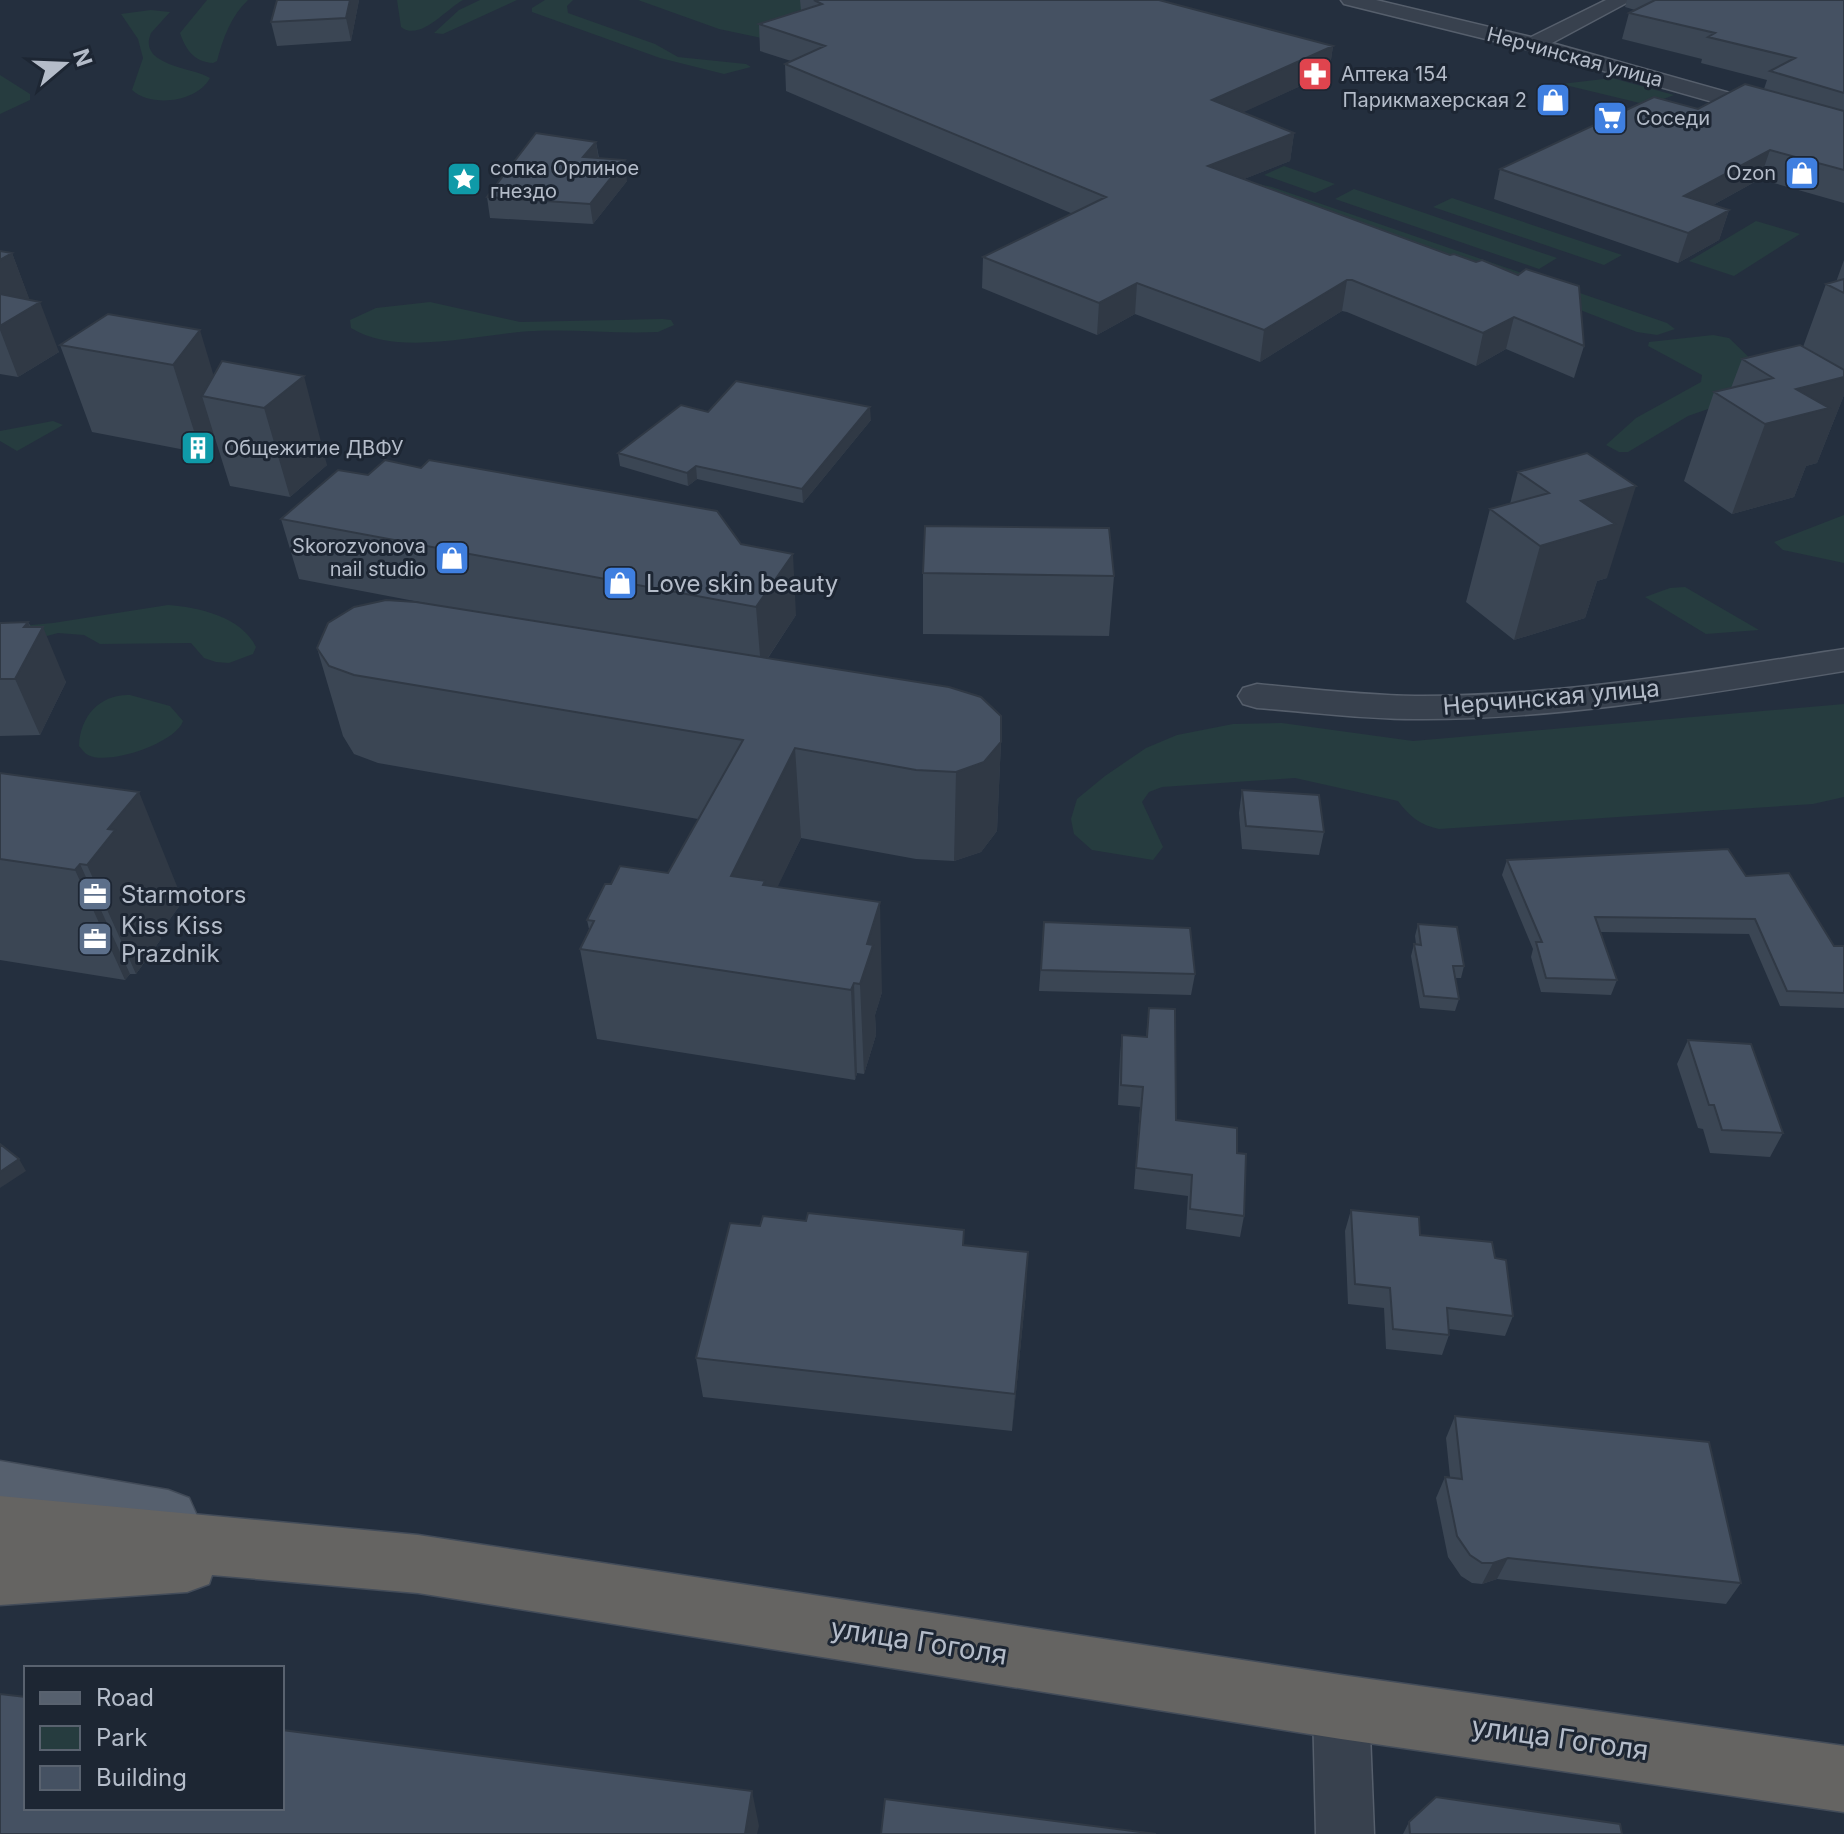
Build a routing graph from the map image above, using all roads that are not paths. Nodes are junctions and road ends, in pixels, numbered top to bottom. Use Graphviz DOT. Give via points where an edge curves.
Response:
graph roads {
  1 [pos="1351,0"];
  2 [pos="1622,0"];
  3 [pos="1533,44"];
  4 [pos="1844,132"];
  5 [pos="1844,660"];
  6 [pos="1257,696"];
  7 [pos="0,1488"];
  8 [pos="0,1524"];
  9 [pos="257,1551"];
  10 [pos="0,1575"];
  11 [pos="1341,1707"];
  12 [pos="1844,1779"];
  13 [pos="1345,1834"];
  1 -- 3 [label="street, Нерчинская улица"];
  2 -- 3 [label="street"];
  3 -- 4 [label="street, Нерчинская улица"];
  5 -- 6 [label="street, Нерчинская улица" via="1633,692 1441,707"];
  7 -- 9 [label="main road, улица Гоголя" via="160,1515"];
  8 -- 9 [label="highway"];
  9 -- 10 [label="highway" via="165,1566"];
  9 -- 11 [label="highway, улица Гоголя" via="418,1564"];
  11 -- 12 [label="highway, улица Гоголя"];
  11 -- 13 [label="street"];
}
